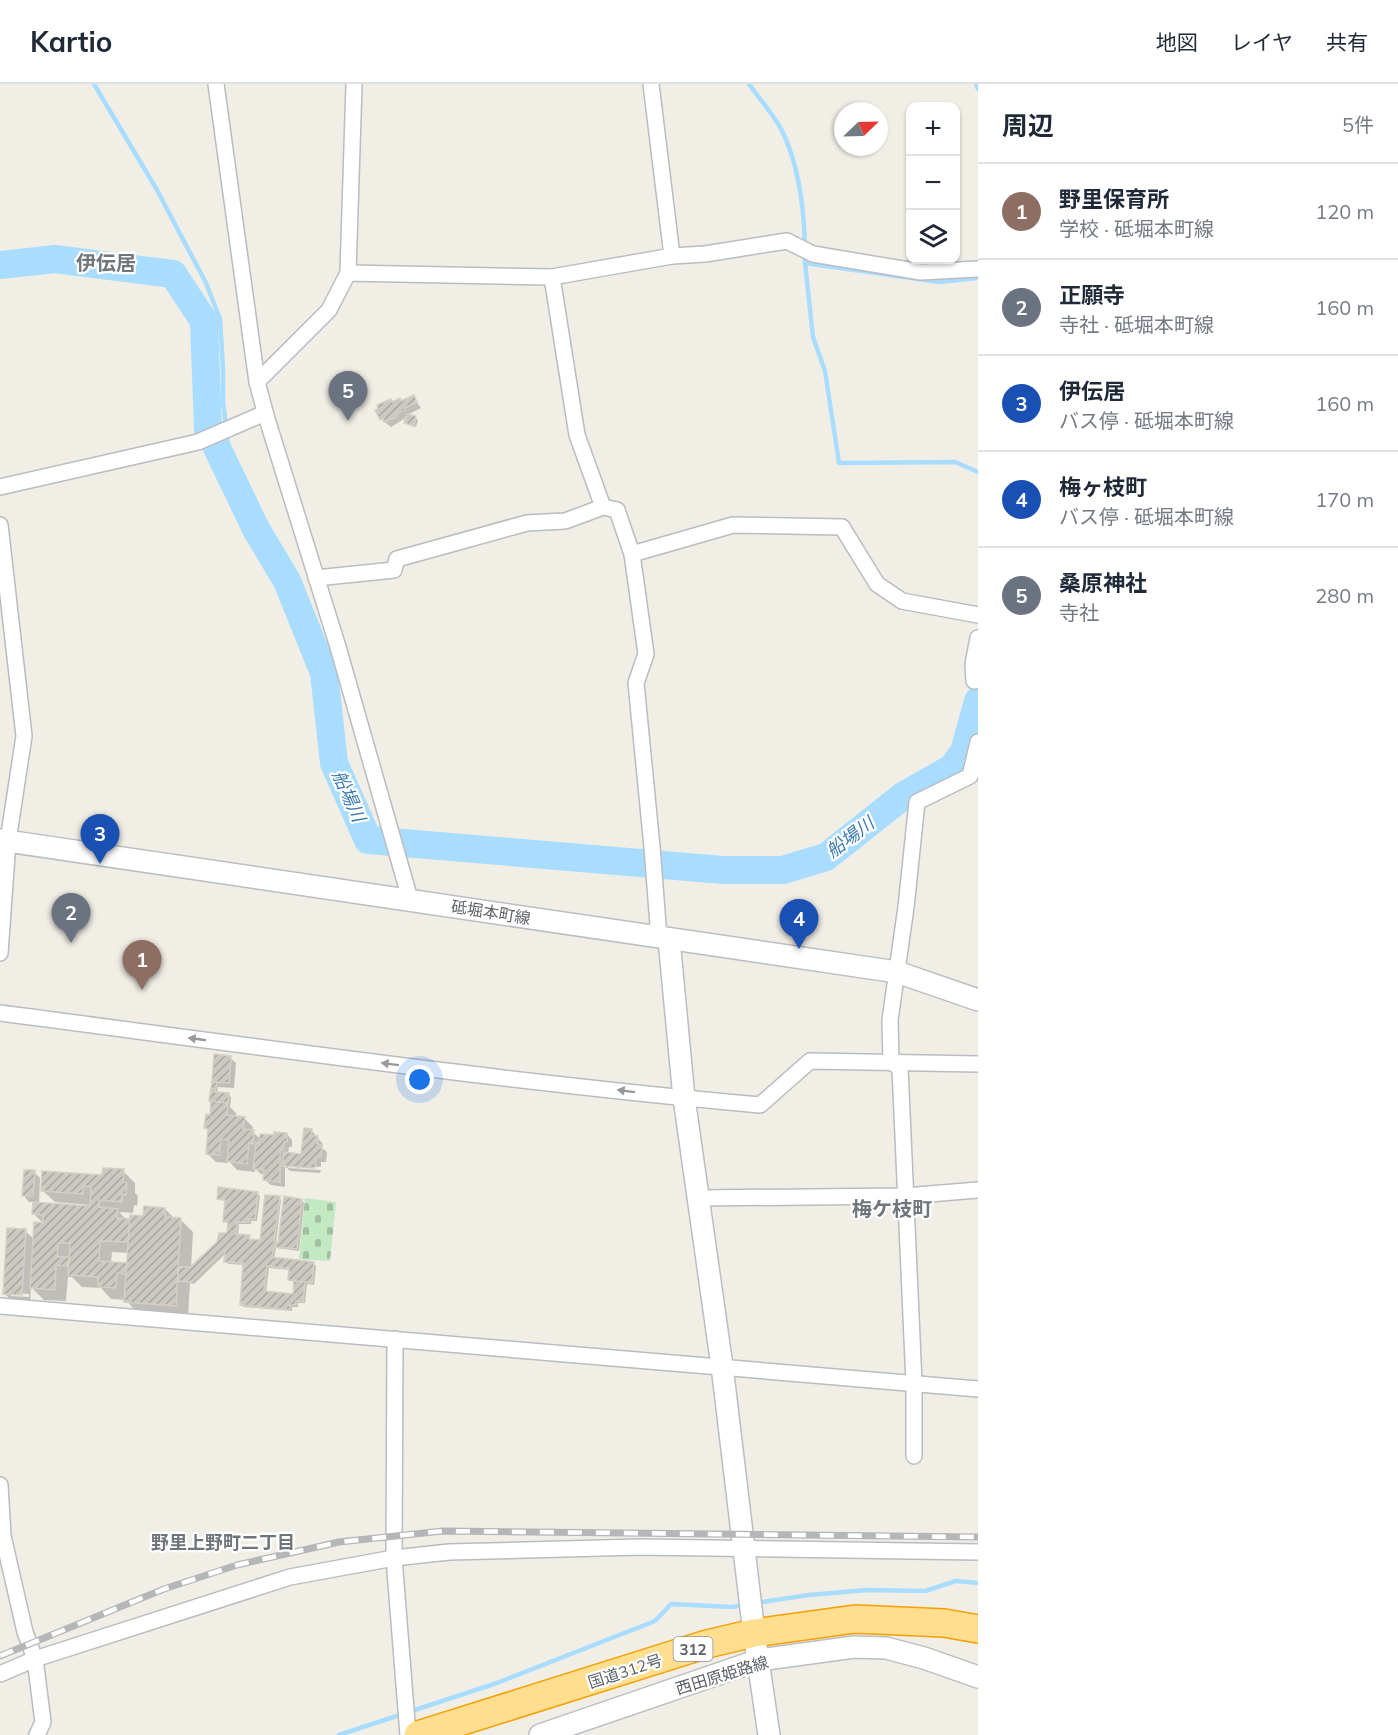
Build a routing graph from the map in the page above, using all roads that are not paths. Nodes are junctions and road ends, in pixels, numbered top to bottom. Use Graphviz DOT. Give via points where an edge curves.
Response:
graph roads {
  1 [pos="216,84"];
  2 [pos="354,84"];
  3 [pos="651,84"];
  4 [pos="672,256"];
  5 [pos="978,269"];
  6 [pos="348,273"];
  7 [pos="552,277"];
  8 [pos="257,382"];
  9 [pos="265,412"];
  10 [pos="0,487"];
  11 [pos="603,507"];
  12 [pos="0,525"];
  13 [pos="632,554"];
  14 [pos="316,578"];
  15 [pos="978,615"];
  16 [pos="978,638"];
  17 [pos="978,679"];
  18 [pos="978,742"];
  19 [pos="4,841"];
  20 [pos="410,899"];
  21 [pos="664,939"];
  22 [pos="0,953"];
  23 [pos="897,972"];
  24 [pos="978,1000"];
  25 [pos="0,1013"];
  26 [pos="891,1062"];
  27 [pos="978,1064"];
  28 [pos="684,1098"];
  29 [pos="978,1190"];
  30 [pos="905,1196"];
  31 [pos="698,1198"];
  32 [pos="0,1306"];
  33 [pos="395,1339"];
  34 [pos="722,1366"];
  35 [pos="914,1383"];
  36 [pos="978,1389"];
  37 [pos="914,1456"];
  38 [pos="0,1485"];
  39 [pos="744,1550"];
  40 [pos="978,1552"];
  41 [pos="394,1558"];
  42 [pos="978,1629"];
  43 [pos="754,1633"];
  44 [pos="35,1659"];
  45 [pos="759,1660"];
  46 [pos="0,1674"];
  47 [pos="978,1677"];
  48 [pos="37,1735"];
  49 [pos="408,1735"];
  50 [pos="418,1735"];
  51 [pos="540,1735"];
  52 [pos="769,1735"];
  1 -- 8 [label="street"];
  2 -- 6 [label="street"];
  3 -- 4 [label="street"];
  4 -- 5 [label="street" via="787,241 813,254 921,272"];
  4 -- 7 [label="street"];
  6 -- 7 [label="street"];
  6 -- 8 [label="street" via="328,310"];
  7 -- 11 [label="street" via="577,435"];
  8 -- 9 [label="street"];
  9 -- 10 [label="street" via="198,442"];
  9 -- 14 [label="street"];
  11 -- 13 [label="street" via="617,510"];
  11 -- 14 [label="street" via="565,521 527,523 397,559 394,570"];
  12 -- 19 [label="street" via="24,736"];
  13 -- 15 [label="street" via="733,525 842,527 877,584 902,601"];
  13 -- 21 [label="street" via="646,654 636,683"];
  14 -- 20 [label="street"];
  16 -- 17 [label="street" via="973,664 974,681"];
  18 -- 23 [label="street" via="970,776 917,802"];
  19 -- 20 [label="main road, 砥堀本町線"];
  19 -- 22 [label="street"];
  20 -- 21 [label="main road, 砥堀本町線"];
  21 -- 23 [label="main road, 砥堀本町線"];
  21 -- 28 [label="main road"];
  23 -- 24 [label="main road, 砥堀本町線"];
  23 -- 26 [label="street" via="890,1020"];
  28 -- 25 [label="street, one-way"];
  26 -- 27 [label="street"];
  26 -- 28 [label="street" via="810,1061 760,1105"];
  26 -- 30 [label="street" via="900,1068"];
  28 -- 31 [label="main road"];
  29 -- 30 [label="street"];
  30 -- 31 [label="street"];
  30 -- 35 [label="street"];
  31 -- 34 [label="main road"];
  32 -- 33 [label="street"];
  33 -- 34 [label="street"];
  33 -- 41 [label="street"];
  34 -- 35 [label="street"];
  34 -- 39 [label="main road"];
  35 -- 36 [label="street"];
  35 -- 37 [label="street"];
  38 -- 44 [label="street" via="3,1536"];
  39 -- 40 [label="street"];
  39 -- 41 [label="street" via="449,1552"];
  39 -- 43 [label="main road"];
  41 -- 44 [label="street" via="290,1577"];
  41 -- 49 [label="street"];
  42 -- 43 [label="highway, 国道312号 / 312" via="944,1623 855,1619"];
  43 -- 45 [label="main road"];
  43 -- 50 [label="highway, 国道312号 / 312" via="707,1644"];
  44 -- 46 [label="street"];
  44 -- 48 [label="street" via="43,1722"];
  45 -- 47 [label="main road, 西田原姫路線" via="854,1647 886,1648"];
  45 -- 51 [label="main road, 西田原姫路線"];
  45 -- 52 [label="main road"];
}
